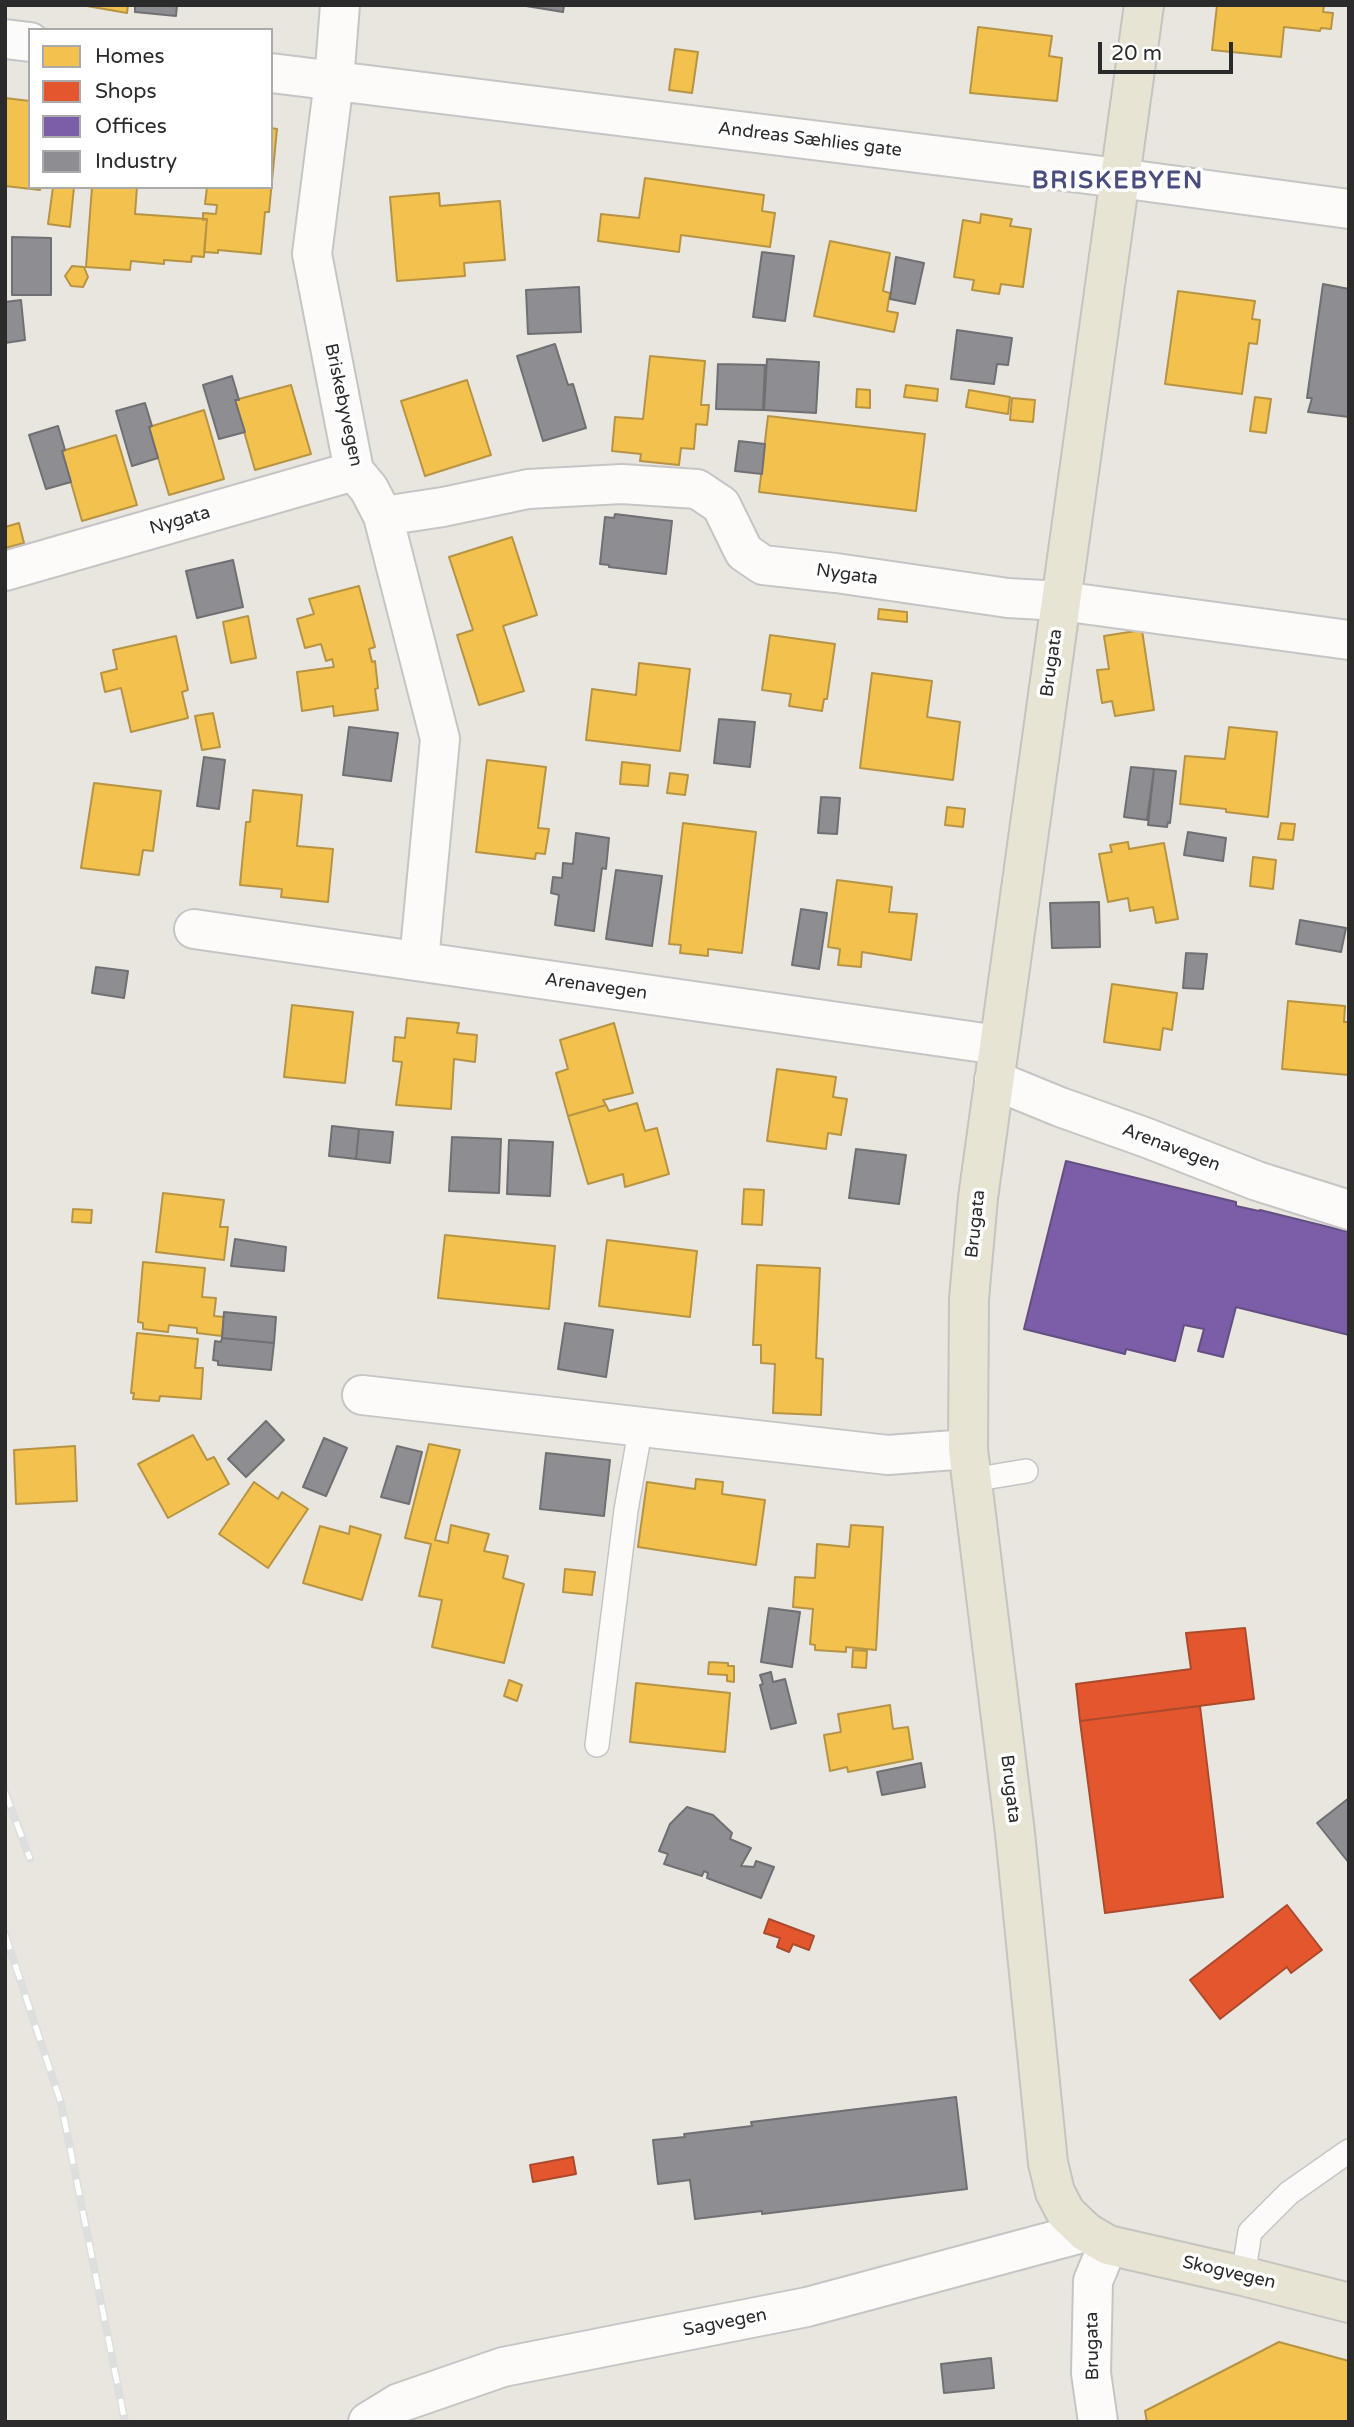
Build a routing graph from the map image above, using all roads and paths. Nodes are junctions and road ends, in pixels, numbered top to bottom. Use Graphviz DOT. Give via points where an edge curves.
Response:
graph roads {
  1 [pos="340,5"];
  2 [pos="1143,5"];
  3 [pos="5,39"];
  4 [pos="28,42"];
  5 [pos="273,73"];
  6 [pos="334,81"];
  7 [pos="1119,178"];
  8 [pos="1349,209"];
  9 [pos="354,471"];
  10 [pos="383,516"];
  11 [pos="5,571"];
  12 [pos="1061,601"];
  13 [pos="1349,640"];
  14 [pos="194,929"];
  15 [pos="419,961"];
  16 [pos="996,1063"];
  17 [pos="1349,1210"];
  18 [pos="362,1395"];
  19 [pos="641,1426"];
  20 [pos="970,1464"];
  21 [pos="1026,1471"];
  22 [pos="597,1745"];
  23 [pos="1349,2151"];
  24 [pos="1097,2239"];
  25 [pos="1242,2276"];
  26 [pos="1349,2303"];
  27 [pos="368,2422"];
  28 [pos="1098,2422"];
  1 -- 6 [label="street, Briskebyvegen"];
  2 -- 7 [label="main road, Brugata"];
  3 -- 4 [label="street"];
  5 -- 6 [label="street, Andreas Sæhlies gate"];
  6 -- 7 [label="street, Andreas Sæhlies gate"];
  6 -- 9 [label="street, Briskebyvegen" via="312,254"];
  7 -- 8 [label="street, Andreas Sæhlies gate"];
  7 -- 12 [label="main road, Brugata"];
  9 -- 10 [label="street, Briskebyvegen"];
  9 -- 11 [label="street, Nygata"];
  10 -- 12 [label="street, Nygata" via="528,489 622,484 697,489 721,505 744,552 763,565"];
  10 -- 15 [label="street, Briskebyvegen" via="440,739"];
  12 -- 13 [label="street, Nygata"];
  12 -- 16 [label="main road, Brugata"];
  14 -- 15 [label="street, Arenavegen"];
  15 -- 16 [label="street, Arenavegen"];
  16 -- 17 [label="street, Arenavegen" via="1060,1107 1257,1181"];
  16 -- 20 [label="main road, Brugata" via="969,1299"];
  18 -- 19 [label="street"];
  19 -- 20 [label="street"];
  19 -- 22 [label="lane"];
  20 -- 21 [label="lane"];
  20 -- 24 [label="main road, Brugata" via="1015,1833 1048,2163 1066,2213"];
  23 -- 25 [label="lane" via="1289,2193 1250,2232"];
  24 -- 25 [label="main road, Skogvegen"];
  24 -- 27 [label="street, Sagvegen" via="807,2307 503,2367 399,2403"];
  24 -- 28 [label="street, Brugata" via="1091,2373"];
  25 -- 26 [label="main road, Skogvegen"];
}
